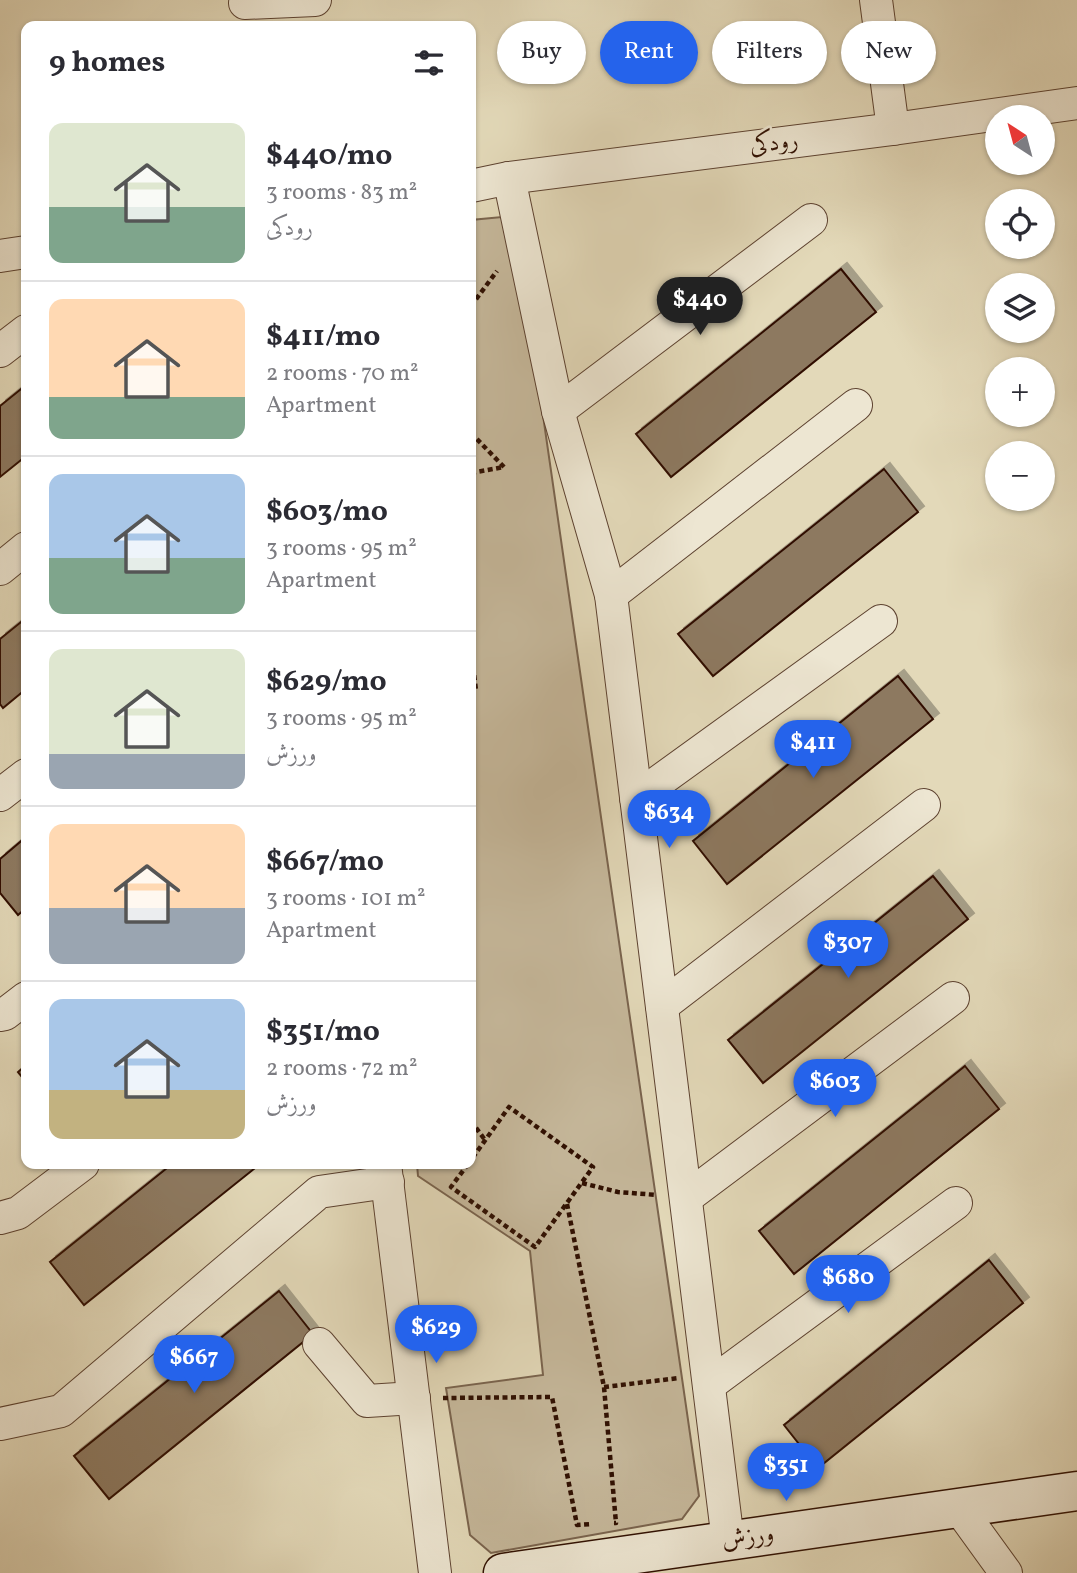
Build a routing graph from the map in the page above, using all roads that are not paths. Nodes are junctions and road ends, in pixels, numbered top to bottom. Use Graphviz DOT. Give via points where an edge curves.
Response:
graph roads {
  1 [pos="315,0"];
  2 [pos="876,0"];
  3 [pos="245,10"];
  4 [pos="1077,103"];
  5 [pos="892,129"];
  6 [pos="509,178"];
  7 [pos="476,185"];
  8 [pos="811,220"];
  9 [pos="21,253"];
  10 [pos="0,256"];
  11 [pos="21,335"];
  12 [pos="0,351"];
  13 [pos="856,405"];
  14 [pos="558,411"];
  15 [pos="21,552"];
  16 [pos="0,569"];
  17 [pos="611,595"];
  18 [pos="881,621"];
  19 [pos="21,779"];
  20 [pos="0,795"];
  21 [pos="636,798"];
  22 [pos="924,805"];
  23 [pos="953,998"];
  24 [pos="21,1002"];
  25 [pos="662,1006"];
  26 [pos="0,1015"];
  27 [pos="76,1169"];
  28 [pos="386,1173"];
  29 [pos="685,1198"];
  30 [pos="956,1203"];
  31 [pos="0,1218"];
  32 [pos="319,1343"];
  33 [pos="708,1380"];
  34 [pos="414,1398"];
  35 [pos="0,1424"];
  36 [pos="1077,1491"];
  37 [pos="959,1508"];
  38 [pos="728,1541"];
  39 [pos="435,1573"];
  40 [pos="503,1573"];
  41 [pos="1006,1573"];
  1 -- 3 [label="street"];
  2 -- 5 [label="street"];
  4 -- 5 [label="street, رودکی"];
  5 -- 6 [label="street, رودکی"];
  6 -- 7 [label="street, رودکی"];
  6 -- 14 [label="street"];
  8 -- 14 [label="street"];
  9 -- 10 [label="street"];
  11 -- 12 [label="street"];
  13 -- 17 [label="street"];
  14 -- 17 [label="street"];
  15 -- 16 [label="street"];
  17 -- 21 [label="street"];
  18 -- 21 [label="street"];
  19 -- 20 [label="street"];
  21 -- 25 [label="street"];
  22 -- 25 [label="street"];
  23 -- 29 [label="street"];
  24 -- 26 [label="street"];
  25 -- 29 [label="street"];
  27 -- 31 [label="street" via="18,1213"];
  28 -- 34 [label="street"];
  28 -- 35 [label="street" via="319,1192 61,1411"];
  29 -- 33 [label="street"];
  30 -- 33 [label="street"];
  32 -- 34 [label="street" via="367,1401"];
  33 -- 38 [label="street"];
  34 -- 39 [label="street"];
  36 -- 37 [label="street, ورزش"];
  37 -- 38 [label="street, ورزش"];
  37 -- 41 [label="street"];
  38 -- 40 [label="street, ورزش"];
}
